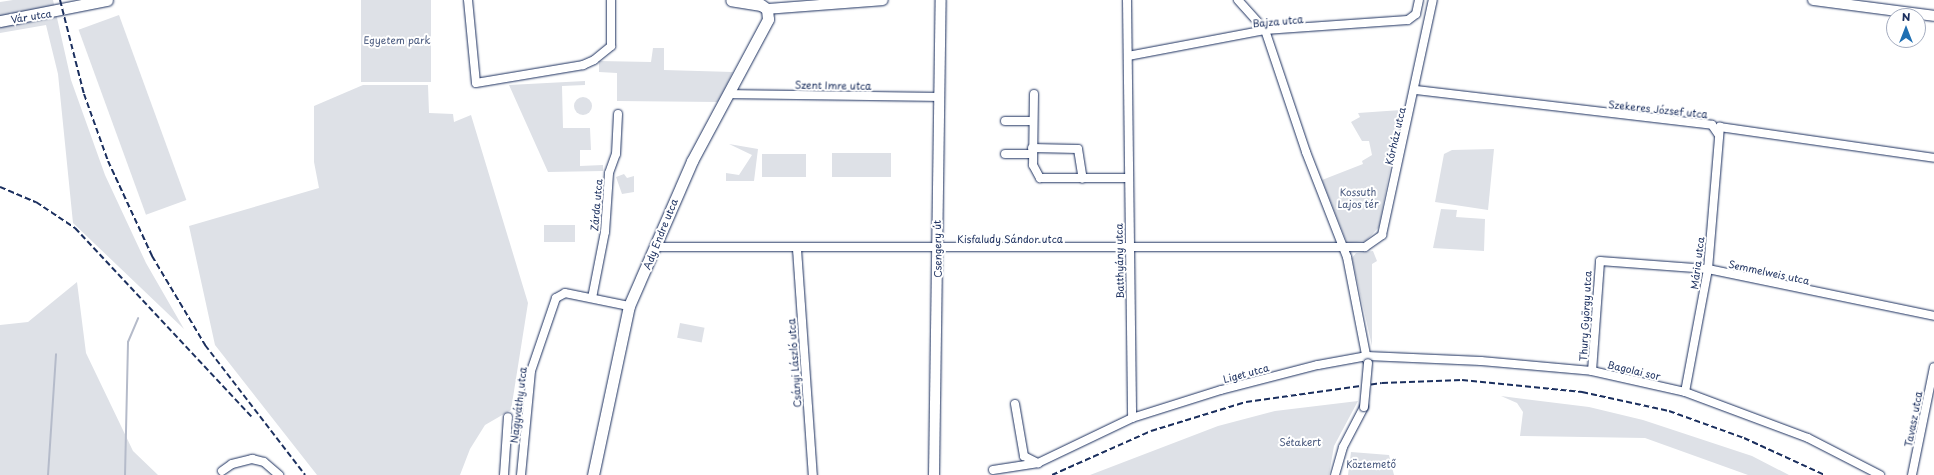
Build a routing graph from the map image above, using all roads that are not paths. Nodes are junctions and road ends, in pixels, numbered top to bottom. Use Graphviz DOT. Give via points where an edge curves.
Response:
graph roads {
  1 [pos="107,0"];
  2 [pos="468,0"];
  3 [pos="611,0"];
  4 [pos="731,0"];
  5 [pos="883,0"];
  6 [pos="941,0"];
  7 [pos="1127,0"];
  8 [pos="1238,0"];
  9 [pos="1419,0"];
  10 [pos="1433,0"];
  11 [pos="1813,0"];
  12 [pos="767,8"];
  13 [pos="1934,16"];
  14 [pos="0,21"];
  15 [pos="1265,30"];
  16 [pos="1128,56"];
  17 [pos="1416,90"];
  18 [pos="728,94"];
  19 [pos="1034,94"];
  20 [pos="938,97"];
  21 [pos="618,114"];
  22 [pos="1033,121"];
  23 [pos="1005,122"];
  24 [pos="1718,135"];
  25 [pos="1032,151"];
  26 [pos="1005,154"];
  27 [pos="1934,158"];
  28 [pos="1128,178"];
  29 [pos="1082,179"];
  30 [pos="654,247"];
  31 [pos="1129,248"];
  32 [pos="1344,248"];
  33 [pos="797,249"];
  34 [pos="935,249"];
  35 [pos="1598,262"];
  36 [pos="1708,269"];
  37 [pos="592,298"];
  38 [pos="630,306"];
  39 [pos="1934,316"];
  40 [pos="1367,359"];
  41 [pos="1934,367"];
  42 [pos="1592,371"];
  43 [pos="1685,392"];
  44 [pos="1015,404"];
  45 [pos="508,417"];
  46 [pos="1132,418"];
  47 [pos="1038,463"];
  48 [pos="993,470"];
  49 [pos="222,471"];
  50 [pos="279,475"];
  51 [pos="504,475"];
  52 [pos="521,475"];
  53 [pos="593,475"];
  54 [pos="813,475"];
  55 [pos="934,475"];
  56 [pos="1335,475"];
  57 [pos="1880,475"];
  58 [pos="1912,475"];
  1 -- 14 [label="main road, Vár utca" via="62,11"];
  2 -- 3 [label="street" via="476,83 583,65 611,46"];
  4 -- 12 [label="main road"];
  5 -- 12 [label="street"];
  6 -- 20 [label="street, Csengery út"];
  7 -- 16 [label="street, Batthyány utca"];
  8 -- 15 [label="street"];
  9 -- 15 [label="street, Bajza utca" via="1416,14 1408,20"];
  10 -- 17 [label="street, Kórház utca"];
  11 -- 13 [label="street"];
  12 -- 18 [label="main road, Ady Endre utca" via="768,19"];
  15 -- 16 [label="street, Bajza utca"];
  15 -- 32 [label="street" via="1306,152"];
  16 -- 28 [label="street, Batthyány utca"];
  17 -- 24 [label="street, Szekeres József utca" via="1712,125"];
  17 -- 32 [label="street, Kórház utca" via="1382,235 1369,246"];
  18 -- 20 [label="street, Szent Imre utca"];
  18 -- 30 [label="main road, Ady Endre utca" via="692,161"];
  19 -- 22 [label="street"];
  20 -- 34 [label="street, Csengery út"];
  21 -- 37 [label="street, Zárda utca" via="616,154 609,173 605,232"];
  22 -- 23 [label="street"];
  22 -- 25 [label="street"];
  24 -- 27 [label="street, Szekeres József utca" via="1722,127"];
  24 -- 36 [label="street, Mária utca"];
  25 -- 26 [label="street"];
  25 -- 29 [label="street" via="1034,170 1040,178"];
  25 -- 29 [label="street" via="1078,149 1081,152"];
  28 -- 29 [label="street"];
  28 -- 31 [label="street, Batthyány utca"];
  30 -- 33 [label="street, Kisfaludy Sándor utca"];
  30 -- 38 [label="main road, Ady Endre utca"];
  31 -- 32 [label="street, Kisfaludy Sándor utca"];
  31 -- 34 [label="street, Kisfaludy Sándor utca"];
  31 -- 46 [label="street, Batthyány utca"];
  32 -- 40 [label="street" via="1360,309"];
  33 -- 34 [label="street, Kisfaludy Sándor utca"];
  33 -- 54 [label="street, Csányi László utca"];
  34 -- 55 [label="street, Csengery út" via="938,257"];
  35 -- 36 [label="street, Semmelweis utca"];
  35 -- 42 [label="street, Thury György utca"];
  36 -- 39 [label="street, Semmelweis utca"];
  36 -- 43 [label="street, Mária utca"];
  37 -- 38 [label="street"];
  37 -- 52 [label="street, Nagyváthy utca" via="560,294 550,310 531,371"];
  38 -- 53 [label="main road, Ady Endre utca"];
  40 -- 42 [label="street, Bagolai sor"];
  40 -- 46 [label="street, Liget utca" via="1221,390"];
  40 -- 56 [label="street, bridge" via="1364,407 1349,435"];
  41 -- 58 [label="street, Tavasz utca"];
  42 -- 43 [label="street, Bagolai sor"];
  43 -- 57 [label="street, Bagolai sor" via="1808,438"];
  44 -- 47 [label="street" via="1024,456"];
  45 -- 51 [label="street, Nagyváthy utca"];
  46 -- 47 [label="street"];
  47 -- 48 [label="street"];
  49 -- 50 [label="street" via="232,464 252,459 264,462"];
}
